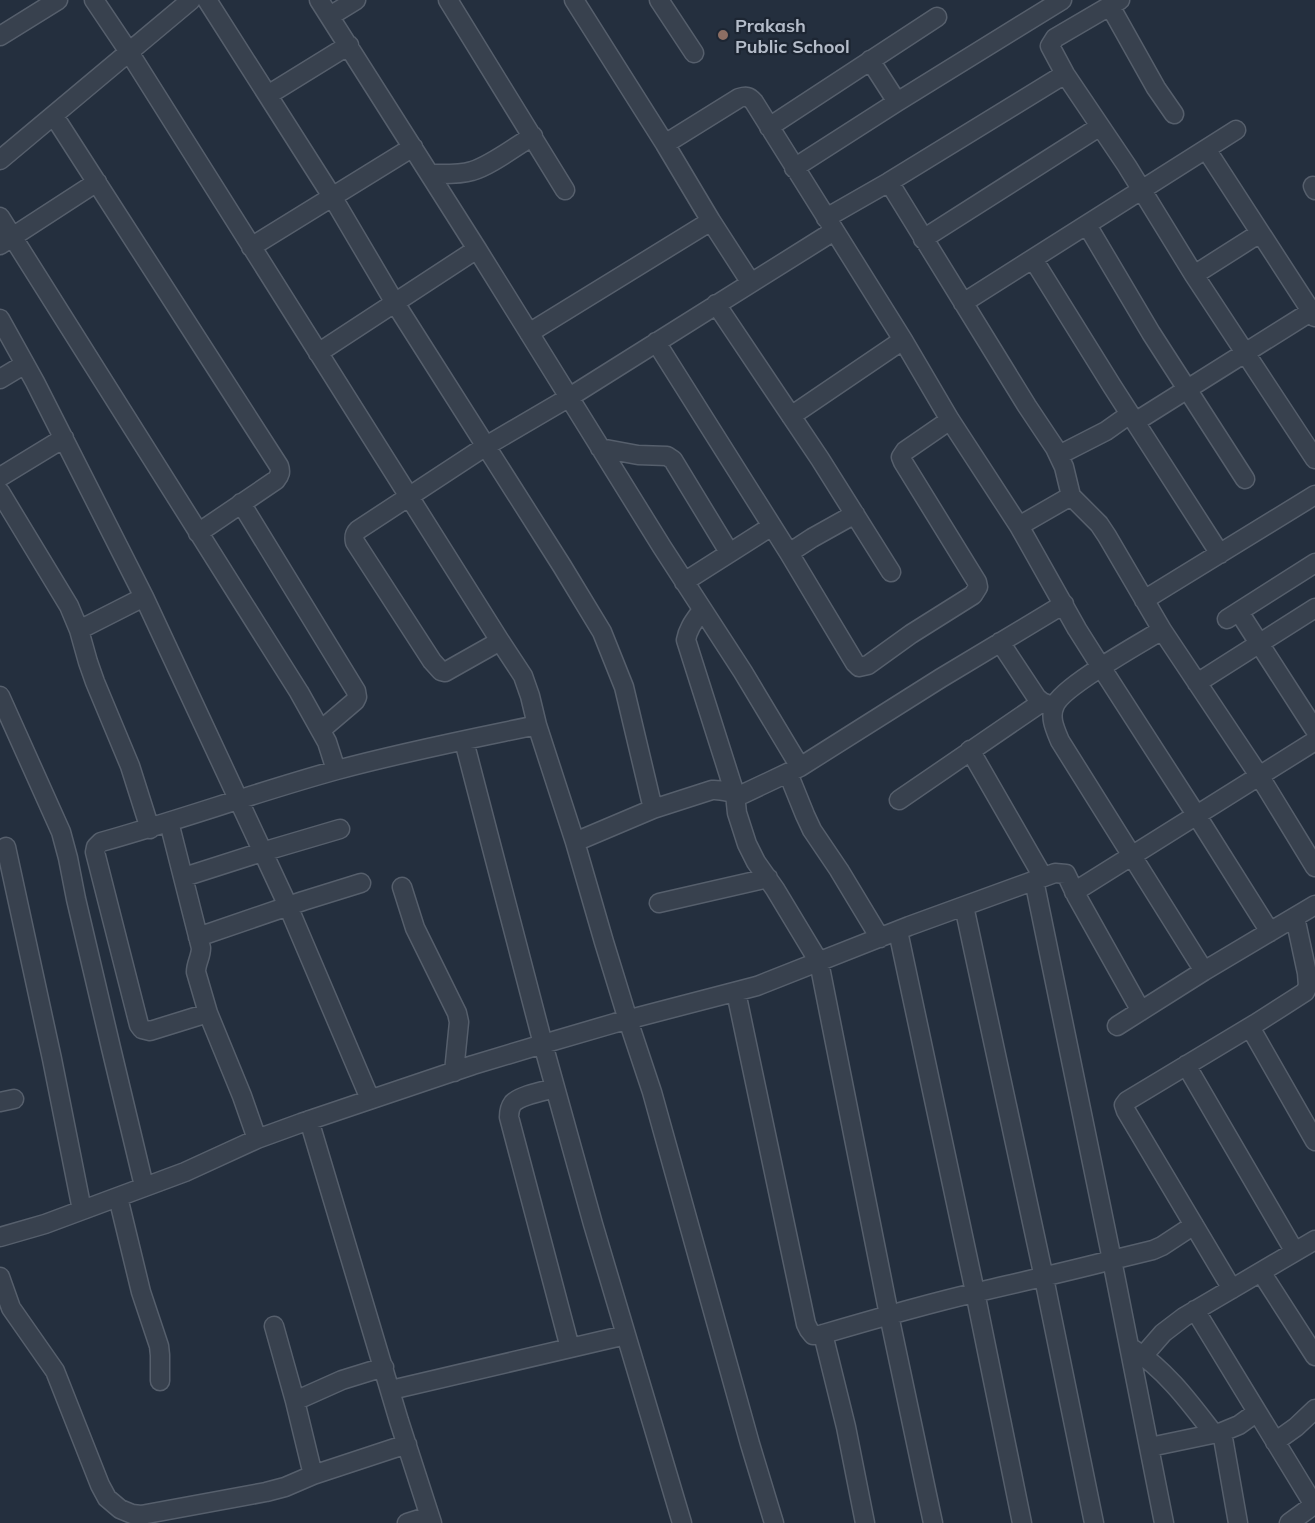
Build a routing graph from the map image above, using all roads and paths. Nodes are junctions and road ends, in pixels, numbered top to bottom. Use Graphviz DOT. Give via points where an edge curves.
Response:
graph roads {
  1 [pos="58,0"];
  2 [pos="93,0"];
  3 [pos="191,0"];
  4 [pos="207,0"];
  5 [pos="319,0"];
  6 [pos="356,0"];
  7 [pos="448,0"];
  8 [pos="574,0"];
  9 [pos="659,0"];
  10 [pos="1063,0"];
  11 [pos="1115,3"];
  12 [pos="330,16"];
  13 [pos="937,17"];
  14 [pos="1078,24"];
  15 [pos="0,36"];
  16 [pos="349,45"];
  17 [pos="129,52"];
  18 [pos="694,53"];
  19 [pos="870,60"];
  20 [pos="1065,74"];
  21 [pos="268,95"];
  22 [pos="897,102"];
  23 [pos="1174,114"];
  24 [pos="54,116"];
  25 [pos="769,127"];
  26 [pos="1100,127"];
  27 [pos="1236,130"];
  28 [pos="533,136"];
  29 [pos="665,144"];
  30 [pos="413,147"];
  31 [pos="1206,149"];
  32 [pos="0,160"];
  33 [pos="794,168"];
  34 [pos="430,174"];
  35 [pos="97,182"];
  36 [pos="889,182"];
  37 [pos="1142,189"];
  38 [pos="565,190"];
  39 [pos="333,198"];
  40 [pos="0,218"];
  41 [pos="711,221"];
  42 [pos="830,225"];
  43 [pos="1087,225"];
  44 [pos="1260,233"];
  45 [pos="923,239"];
  46 [pos="6,241"];
  47 [pos="251,247"];
  48 [pos="477,249"];
  49 [pos="1033,259"];
  50 [pos="1194,275"];
  51 [pos="751,283"];
  52 [pos="394,303"];
  53 [pos="963,303"];
  54 [pos="716,304"];
  55 [pos="1314,312"];
  56 [pos="0,319"];
  57 [pos="530,333"];
  58 [pos="903,340"];
  59 [pos="656,342"];
  60 [pos="318,353"];
  61 [pos="1245,354"];
  62 [pos="25,364"];
  63 [pos="0,379"];
  64 [pos="1188,389"];
  65 [pos="568,398"];
  66 [pos="791,416"];
  67 [pos="1132,418"];
  68 [pos="950,420"];
  69 [pos="63,438"];
  70 [pos="486,446"];
  71 [pos="600,448"];
  72 [pos="1059,455"];
  73 [pos="1315,459"];
  74 [pos="0,477"];
  75 [pos="1245,479"];
  76 [pos="0,492"];
  77 [pos="1315,495"];
  78 [pos="409,496"];
  79 [pos="1071,496"];
  80 [pos="241,503"];
  81 [pos="855,514"];
  82 [pos="772,526"];
  83 [pos="1019,526"];
  84 [pos="198,533"];
  85 [pos="729,552"];
  86 [pos="789,553"];
  87 [pos="1220,554"];
  88 [pos="1315,563"];
  89 [pos="891,572"];
  90 [pos="684,582"];
  91 [pos="144,597"];
  92 [pos="1144,600"];
  93 [pos="1064,604"];
  94 [pos="1315,608"];
  95 [pos="702,610"];
  96 [pos="79,630"];
  97 [pos="1162,630"];
  98 [pos="500,641"];
  99 [pos="1000,642"];
  100 [pos="1260,643"];
  101 [pos="1101,667"];
  102 [pos="1197,683"];
  103 [pos="0,696"];
  104 [pos="1048,704"];
  105 [pos="537,725"];
  106 [pos="321,730"];
  107 [pos="1315,730"];
  108 [pos="464,741"];
  109 [pos="1315,741"];
  110 [pos="970,750"];
  111 [pos="336,770"];
  112 [pos="794,770"];
  113 [pos="1260,777"];
  114 [pos="735,794"];
  115 [pos="239,800"];
  116 [pos="899,800"];
  117 [pos="653,809"];
  118 [pos="1197,816"];
  119 [pos="170,822"];
  120 [pos="150,829"];
  121 [pos="340,829"];
  122 [pos="575,842"];
  123 [pos="6,847"];
  124 [pos="262,852"];
  125 [pos="1131,856"];
  126 [pos="1315,867"];
  127 [pos="184,877"];
  128 [pos="768,878"];
  129 [pos="1038,879"];
  130 [pos="361,883"];
  131 [pos="402,887"];
  132 [pos="1074,892"];
  133 [pos="659,903"];
  134 [pos="1315,905"];
  135 [pos="288,906"];
  136 [pos="964,906"];
  137 [pos="1295,917"];
  138 [pos="898,931"];
  139 [pos="1270,932"];
  140 [pos="198,937"];
  141 [pos="880,938"];
  142 [pos="819,962"];
  143 [pos="1204,971"];
  144 [pos="1312,990"];
  145 [pos="736,992"];
  146 [pos="1141,1011"];
  147 [pos="208,1013"];
  148 [pos="628,1020"];
  149 [pos="1117,1026"];
  150 [pos="1250,1027"];
  151 [pos="543,1044"];
  152 [pos="1186,1065"];
  153 [pos="454,1072"];
  154 [pos="555,1088"];
  155 [pos="370,1100"];
  156 [pos="309,1120"];
  157 [pos="257,1139"];
  158 [pos="1315,1141"];
  159 [pos="144,1186"];
  160 [pos="118,1197"];
  161 [pos="82,1210"];
  162 [pos="1194,1225"];
  163 [pos="0,1237"];
  164 [pos="1315,1240"];
  165 [pos="1295,1252"];
  166 [pos="1112,1260"];
  167 [pos="1261,1272"];
  168 [pos="0,1277"];
  169 [pos="1044,1278"];
  170 [pos="1232,1289"];
  171 [pos="975,1292"];
  172 [pos="1195,1310"];
  173 [pos="889,1315"];
  174 [pos="274,1326"];
  175 [pos="823,1334"];
  176 [pos="626,1335"];
  177 [pos="570,1348"];
  178 [pos="1136,1351"];
  179 [pos="1315,1356"];
  180 [pos="384,1367"];
  181 [pos="160,1380"];
  182 [pos="391,1390"];
  183 [pos="295,1401"];
  184 [pos="1315,1409"];
  185 [pos="1257,1412"];
  186 [pos="1218,1433"];
  187 [pos="1275,1442"];
  188 [pos="407,1444"];
  189 [pos="1150,1447"];
  190 [pos="313,1475"];
  191 [pos="1314,1504"];
  192 [pos="430,1519"];
  193 [pos="407,1523"];
  194 [pos="682,1523"];
  195 [pos="774,1523"];
  196 [pos="865,1523"];
  197 [pos="933,1523"];
  198 [pos="1022,1523"];
  199 [pos="1094,1523"];
  200 [pos="1164,1523"];
  201 [pos="1238,1523"];
  202 [pos="1289,1523"];
  1 -- 15 [label="street"];
  2 -- 17 [label="street"];
  3 -- 17 [label="street"];
  4 -- 21 [label="street"];
  5 -- 12 [label="street"];
  6 -- 12 [label="street"];
  7 -- 28 [label="street"];
  8 -- 29 [label="street"];
  9 -- 18 [label="street"];
  10 -- 14 [label="street"];
  10 -- 22 [label="street"];
  11 -- 14 [label="street"];
  11 -- 23 [label="street" via="1156,88"];
  12 -- 16 [label="street"];
  13 -- 19 [label="street"];
  14 -- 20 [label="street" via="1055,38 1050,46"];
  16 -- 21 [label="street"];
  16 -- 30 [label="street"];
  17 -- 24 [label="street"];
  17 -- 47 [label="street"];
  19 -- 22 [label="street"];
  19 -- 25 [label="street"];
  20 -- 26 [label="street"];
  20 -- 36 [label="street"];
  21 -- 39 [label="street"];
  22 -- 33 [label="street"];
  24 -- 32 [label="street"];
  24 -- 35 [label="street"];
  25 -- 29 [label="street" via="754,102 745,96"];
  25 -- 33 [label="street"];
  26 -- 37 [label="street"];
  26 -- 45 [label="street"];
  27 -- 31 [label="street"];
  28 -- 34 [label="street" via="471,172"];
  28 -- 38 [label="street"];
  29 -- 41 [label="street"];
  30 -- 34 [label="street"];
  30 -- 39 [label="street"];
  31 -- 37 [label="street"];
  31 -- 44 [label="street"];
  33 -- 42 [label="street"];
  34 -- 48 [label="street"];
  35 -- 46 [label="street"];
  35 -- 80 [label="street" via="279,466 281,471 276,480"];
  36 -- 42 [label="street"];
  36 -- 45 [label="street"];
  37 -- 43 [label="street"];
  37 -- 50 [label="street"];
  39 -- 47 [label="street"];
  39 -- 52 [label="street"];
  40 -- 46 [label="street"];
  41 -- 51 [label="street"];
  41 -- 57 [label="street"];
  42 -- 51 [label="street"];
  42 -- 58 [label="street"];
  43 -- 49 [label="street"];
  43 -- 64 [label="street"];
  44 -- 50 [label="street"];
  44 -- 55 [label="street"];
  45 -- 53 [label="street"];
  46 -- 84 [label="street"];
  47 -- 60 [label="street"];
  48 -- 52 [label="street"];
  48 -- 57 [label="street"];
  49 -- 53 [label="street"];
  49 -- 67 [label="street"];
  50 -- 61 [label="street"];
  51 -- 54 [label="street"];
  52 -- 60 [label="street"];
  52 -- 70 [label="street"];
  53 -- 72 [label="street"];
  54 -- 59 [label="street"];
  54 -- 66 [label="street"];
  55 -- 61 [label="street"];
  56 -- 62 [label="street"];
  57 -- 65 [label="street"];
  58 -- 66 [label="street"];
  58 -- 68 [label="street"];
  59 -- 65 [label="street"];
  59 -- 82 [label="street"];
  60 -- 78 [label="street"];
  61 -- 64 [label="street"];
  61 -- 73 [label="street"];
  62 -- 63 [label="street"];
  62 -- 69 [label="street"];
  64 -- 67 [label="street"];
  64 -- 75 [label="street"];
  65 -- 70 [label="street"];
  65 -- 71 [label="street"];
  66 -- 81 [label="street"];
  67 -- 72 [label="street"];
  67 -- 87 [label="street"];
  68 -- 83 [label="street"];
  68 -- 86 [label="street" via="902,456 977,582 972,595 868,665 859,667"];
  69 -- 74 [label="street"];
  69 -- 91 [label="street"];
  70 -- 78 [label="street"];
  70 -- 117 [label="street" via="602,632 624,687"];
  71 -- 85 [label="street" via="673,460"];
  71 -- 90 [label="street"];
  72 -- 79 [label="street"];
  76 -- 96 [label="street" via="61,591"];
  77 -- 87 [label="street"];
  78 -- 98 [label="street"];
  78 -- 98 [label="street" via="358,530 355,542 441,671"];
  79 -- 83 [label="street"];
  79 -- 92 [label="street" via="1099,524"];
  80 -- 84 [label="street"];
  80 -- 106 [label="street" via="356,691 355,702"];
  81 -- 86 [label="street"];
  81 -- 89 [label="street"];
  82 -- 85 [label="street"];
  82 -- 86 [label="street"];
  83 -- 93 [label="street"];
  84 -- 106 [label="street"];
  85 -- 90 [label="street"];
  87 -- 92 [label="street"];
  88 -- 100 [label="street" via="1233,616"];
  90 -- 95 [label="street"];
  91 -- 96 [label="street"];
  91 -- 115 [label="street"];
  92 -- 97 [label="street"];
  93 -- 99 [label="street"];
  93 -- 101 [label="street"];
  94 -- 100 [label="street"];
  95 -- 112 [label="street" via="743,672"];
  95 -- 114 [label="street" via="691,624 686,640"];
  96 -- 120 [label="street"];
  97 -- 101 [label="street"];
  97 -- 102 [label="street"];
  98 -- 105 [label="street" via="526,684"];
  99 -- 104 [label="street" via="1029,688"];
  99 -- 112 [label="street"];
  100 -- 102 [label="street"];
  100 -- 107 [label="street"];
  101 -- 104 [label="street" via="1055,703"];
  101 -- 118 [label="street"];
  102 -- 113 [label="street"];
  103 -- 159 [label="street" via="61,832"];
  104 -- 110 [label="street"];
  104 -- 125 [label="street" via="1060,741"];
  105 -- 108 [label="street"];
  105 -- 122 [label="street"];
  106 -- 111 [label="street"];
  108 -- 111 [label="street"];
  108 -- 151 [label="street"];
  109 -- 113 [label="street"];
  110 -- 116 [label="street"];
  110 -- 129 [label="street"];
  111 -- 115 [label="street"];
  112 -- 114 [label="street" via="751,791"];
  112 -- 141 [label="street" via="808,822"];
  113 -- 118 [label="street"];
  113 -- 126 [label="street"];
  114 -- 117 [label="street" via="712,790"];
  114 -- 128 [label="street" via="747,844"];
  115 -- 119 [label="street"];
  115 -- 124 [label="street"];
  117 -- 122 [label="street"];
  118 -- 125 [label="street"];
  118 -- 139 [label="street"];
  119 -- 120 [label="street"];
  119 -- 127 [label="street"];
  120 -- 147 [label="street" via="101,842 95,852 137,1019 142,1029 150,1031"];
  121 -- 124 [label="street"];
  122 -- 148 [label="street"];
  123 -- 161 [label="street"];
  124 -- 127 [label="street"];
  124 -- 135 [label="street"];
  125 -- 132 [label="street"];
  125 -- 143 [label="street"];
  127 -- 140 [label="street"];
  128 -- 133 [label="street"];
  128 -- 142 [label="street"];
  129 -- 132 [label="street" via="1066,874"];
  129 -- 136 [label="street"];
  129 -- 166 [label="street"];
  130 -- 135 [label="street"];
  131 -- 153 [label="street" via="415,928 457,1012"];
  132 -- 146 [label="street"];
  134 -- 137 [label="street"];
  135 -- 140 [label="street"];
  135 -- 155 [label="street"];
  136 -- 138 [label="street"];
  136 -- 169 [label="street"];
  137 -- 139 [label="street"];
  137 -- 144 [label="street"];
  138 -- 141 [label="street"];
  138 -- 171 [label="street"];
  139 -- 143 [label="street"];
  140 -- 147 [label="street" via="201,953 196,972"];
  141 -- 142 [label="street"];
  142 -- 145 [label="street"];
  142 -- 173 [label="street"];
  143 -- 146 [label="street"];
  144 -- 150 [label="street"];
  145 -- 148 [label="street"];
  145 -- 175 [label="street" via="807,1324 813,1335"];
  146 -- 149 [label="street"];
  147 -- 157 [label="street"];
  148 -- 151 [label="street"];
  148 -- 195 [label="street"];
  150 -- 152 [label="street"];
  150 -- 158 [label="street"];
  151 -- 153 [label="street"];
  151 -- 154 [label="street"];
  152 -- 162 [label="street" via="1124,1105"];
  152 -- 165 [label="street"];
  153 -- 155 [label="street"];
  154 -- 176 [label="street"];
  154 -- 177 [label="street" via="520,1098 513,1103 509,1117"];
  155 -- 156 [label="street"];
  156 -- 157 [label="street"];
  156 -- 180 [label="street"];
  157 -- 159 [label="street"];
  159 -- 160 [label="street"];
  160 -- 161 [label="street"];
  160 -- 181 [label="street" via="141,1292 159,1346"];
  161 -- 163 [label="street"];
  162 -- 166 [label="street" via="1153,1250"];
  162 -- 170 [label="street"];
  164 -- 165 [label="street"];
  165 -- 167 [label="street"];
  166 -- 169 [label="street"];
  166 -- 178 [label="street"];
  167 -- 170 [label="street"];
  167 -- 179 [label="street"];
  168 -- 190 [label="street" via="11,1308 55,1371 100,1485 120,1509 141,1515 200,1506 285,1487"];
  169 -- 171 [label="street"];
  169 -- 199 [label="street"];
  170 -- 172 [label="street"];
  171 -- 173 [label="street"];
  171 -- 198 [label="street"];
  172 -- 178 [label="street"];
  172 -- 185 [label="street"];
  173 -- 175 [label="street"];
  173 -- 197 [label="street"];
  174 -- 183 [label="street"];
  175 -- 196 [label="street"];
  176 -- 177 [label="street"];
  176 -- 194 [label="street"];
  177 -- 182 [label="street"];
  178 -- 186 [label="street" via="1166,1375"];
  178 -- 189 [label="street"];
  180 -- 182 [label="street"];
  180 -- 183 [label="street"];
  182 -- 188 [label="street"];
  183 -- 190 [label="street"];
  184 -- 187 [label="street"];
  185 -- 186 [label="street"];
  185 -- 187 [label="street"];
  186 -- 189 [label="street"];
  186 -- 201 [label="street"];
  187 -- 191 [label="street"];
  188 -- 190 [label="street"];
  188 -- 192 [label="street"];
  189 -- 200 [label="street"];
  191 -- 202 [label="street"];
  192 -- 193 [label="street"];
}
